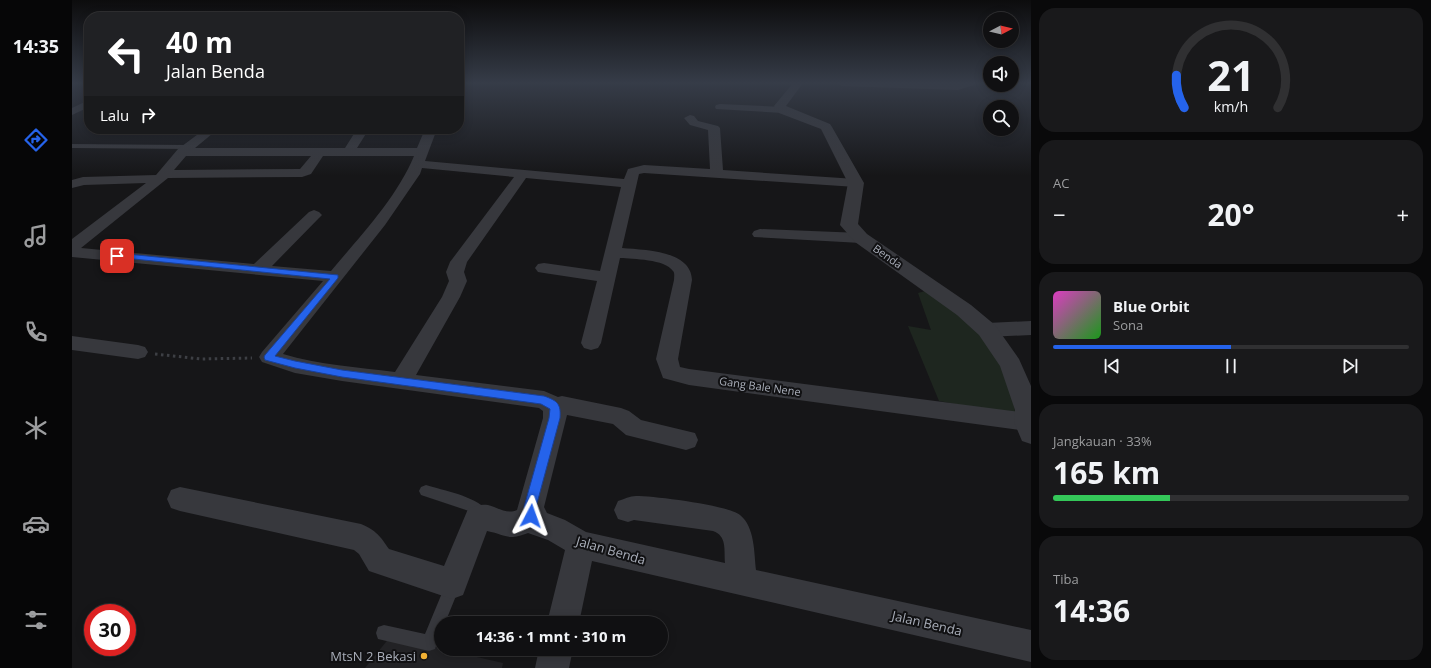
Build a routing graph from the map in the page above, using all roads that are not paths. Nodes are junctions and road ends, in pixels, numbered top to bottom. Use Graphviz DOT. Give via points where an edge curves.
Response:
graph roads {
  1 [pos="794,114"];
  2 [pos="690,118"];
  3 [pos="206,134"];
  4 [pos="360,134"];
  5 [pos="429,134"];
  6 [pos="72,146"];
  7 [pos="185,150"];
  8 [pos="350,152"];
  9 [pos="319,153"];
  10 [pos="420,158"];
  11 [pos="716,174"];
  12 [pos="522,175"];
  13 [pos="163,176"];
  14 [pos="856,183"];
  15 [pos="72,184"];
  16 [pos="629,184"];
  17 [pos="314,215"];
  18 [pos="760,234"];
  19 [pos="861,238"];
  20 [pos="72,247"];
  21 [pos="72,252"];
  22 [pos="613,252"];
  23 [pos="544,268"];
  24 [pos="259,269"];
  25 [pos="336,277"];
  26 [pos="607,277"];
  27 [pos="1031,328"];
  28 [pos="987,330"];
  29 [pos="72,343"];
  30 [pos="591,343"];
  31 [pos="138,352"];
  32 [pos="400,381"];
  33 [pos="555,407"];
  34 [pos="1029,419"];
  35 [pos="686,440"];
  36 [pos="426,491"];
  37 [pos="180,500"];
  38 [pos="628,510"];
  39 [pos="531,516"];
  40 [pos="486,517"];
  41 [pos="581,544"];
  42 [pos="742,581"];
  43 [pos="452,584"];
  44 [pos="565,616"];
  45 [pos="384,633"];
  46 [pos="1031,646"];
  47 [pos="555,656"];
  48 [pos="552,668"];
  1 -- 14 [label="street" via="826,127"];
  2 -- 11 [label="street" via="694,123 714,128"];
  3 -- 7 [label="street"];
  4 -- 8 [label="street"];
  5 -- 10 [label="street"];
  6 -- 7 [label="lane"];
  7 -- 9 [label="street"];
  7 -- 13 [label="street"];
  8 -- 9 [label="street"];
  8 -- 10 [label="street"];
  9 -- 13 [label="street" via="302,173"];
  10 -- 12 [label="street"];
  10 -- 25 [label="street" via="413,174 380,222"];
  11 -- 14 [label="street"];
  11 -- 16 [label="street" via="644,169 634,172"];
  12 -- 16 [label="street"];
  12 -- 32 [label="street" via="459,262 454,272 458,281 451,297"];
  13 -- 15 [label="street" via="83,181"];
  13 -- 20 [label="street"];
  14 -- 19 [label="street, Benda" via="849,226"];
  16 -- 22 [label="street"];
  17 -- 24 [label="street"];
  18 -- 19 [label="street"];
  19 -- 28 [label="street, Benda" via="964,310"];
  21 -- 24 [label="street"];
  22 -- 26 [label="street"];
  22 -- 34 [label="street, Gang Bale Nene" via="667,259 677,264 682,271 683,280 667,359 671,372 689,377"];
  23 -- 26 [label="street"];
  24 -- 25 [label="street"];
  25 -- 32 [label="street" via="269,357 303,366"];
  26 -- 30 [label="street"];
  27 -- 28 [label="street"];
  28 -- 34 [label="street, Benda" via="1011,365"];
  29 -- 31 [label="street"];
  32 -- 33 [label="street" via="544,400"];
  33 -- 35 [label="street" via="562,405 610,414 621,417 634,428"];
  33 -- 39 [label="street" via="530,507"];
  36 -- 40 [label="lane" via="473,506"];
  37 -- 43 [label="street" via="361,538 369,544 379,561"];
  38 -- 42 [label="street" via="634,508 713,518 730,524 737,534"];
  39 -- 40 [label="street" via="522,523 510,526"];
  39 -- 41 [label="street, Jalan Benda" via="538,524 555,529"];
  40 -- 43 [label="street" via="478,518"];
  41 -- 42 [label="street, Jalan Benda"];
  41 -- 44 [label="street"];
  42 -- 46 [label="street, Jalan Benda"];
  43 -- 45 [label="lane" via="429,643"];
  47 -- 48 [label="street"];
}
